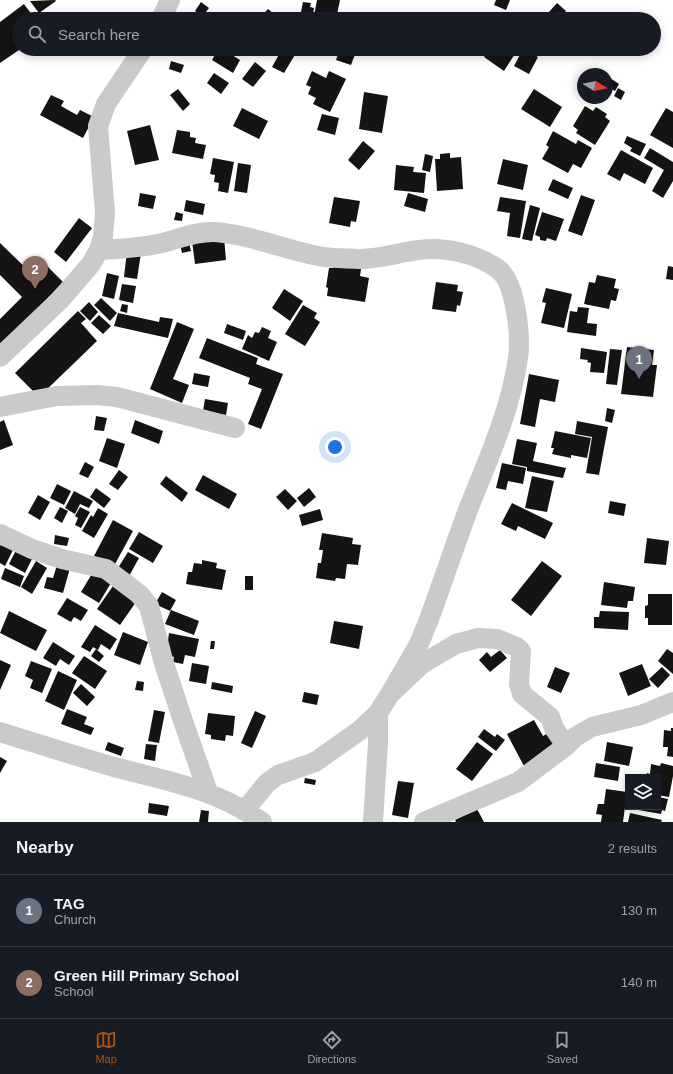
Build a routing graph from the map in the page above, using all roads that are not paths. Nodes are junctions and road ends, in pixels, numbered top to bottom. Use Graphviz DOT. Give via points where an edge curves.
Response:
graph roads {
  1 [pos="170,0"];
  2 [pos="164,12"];
  3 [pos="138,56"];
  4 [pos="99,250"];
  5 [pos="0,357"];
  6 [pos="0,407"];
  7 [pos="235,428"];
  8 [pos="0,534"];
  9 [pos="390,694"];
  10 [pos="673,702"];
  11 [pos="378,713"];
  12 [pos="0,732"];
  13 [pos="566,746"];
  14 [pos="208,792"];
  15 [pos="245,810"];
  16 [pos="262,822"];
  17 [pos="373,822"];
  18 [pos="424,822"];
  1 -- 2 [label="street"];
  3 -- 4 [label="street" via="106,104 98,126 105,213"];
  4 -- 5 [label="street" via="92,264 61,299"];
  4 -- 9 [label="street" via="136,248 191,234 212,232 235,234 320,257 374,259 419,250 442,249 483,261 503,274 515,312 519,345 510,394 428,622 418,646"];
  6 -- 7 [label="street" via="57,396 97,395 117,397"];
  8 -- 14 [label="street" via="32,549 106,569 139,594 149,606 180,714"];
  9 -- 11 [label="street"];
  9 -- 13 [label="street" via="422,664 456,644 478,638 498,639 517,647 522,652 519,680 522,694 550,717"];
  10 -- 13 [label="street" via="641,715 592,727"];
  11 -- 15 [label="street" via="359,731 315,762 278,775 267,783"];
  11 -- 17 [label="street"];
  12 -- 14 [label="street" via="86,759"];
  13 -- 18 [label="street" via="518,782"];
  14 -- 15 [label="street"];
  15 -- 16 [label="street"];
}
